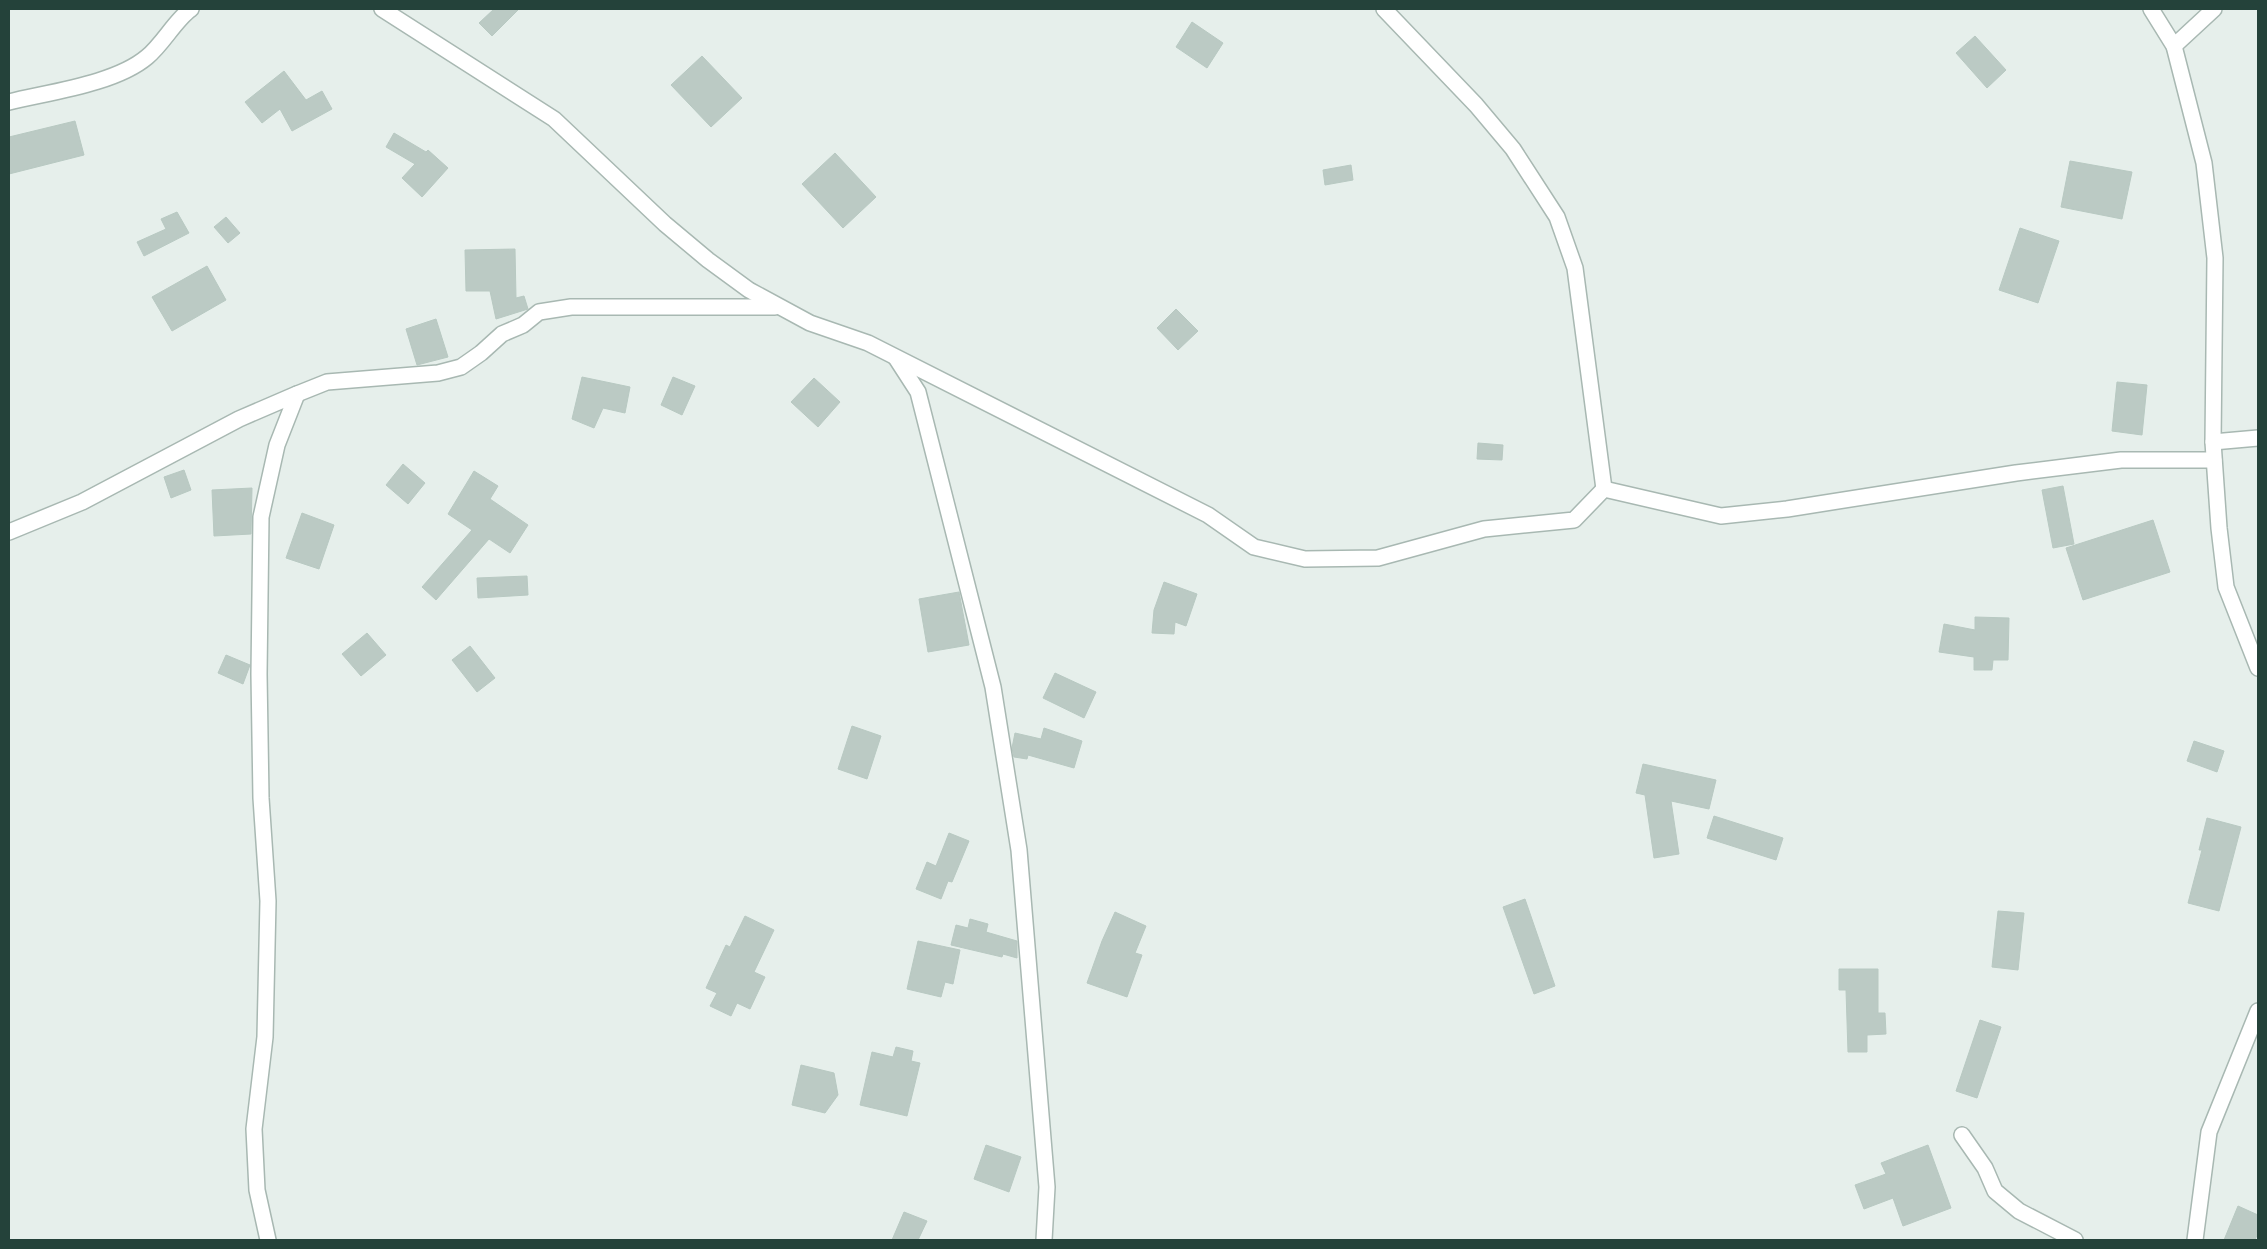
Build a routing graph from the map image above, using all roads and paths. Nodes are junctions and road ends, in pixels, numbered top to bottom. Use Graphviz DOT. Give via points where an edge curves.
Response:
graph roads {
  1 [pos="191,9"];
  2 [pos="382,9"];
  3 [pos="1384,9"];
  4 [pos="2151,9"];
  5 [pos="2214,9"];
  6 [pos="2174,46"];
  7 [pos="9,102"];
  8 [pos="776,307"];
  9 [pos="895,357"];
  10 [pos="296,394"];
  11 [pos="2258,438"];
  12 [pos="2213,442"];
  13 [pos="2214,460"];
  14 [pos="1604,489"];
  15 [pos="9,532"];
  16 [pos="2258,668"];
  17 [pos="2258,1012"];
  18 [pos="1962,1136"];
  19 [pos="268,1240"];
  20 [pos="1044,1240"];
  21 [pos="2075,1240"];
  22 [pos="2195,1240"];
  1 -- 7 [label="street" via="163,42 130,68 104,79"];
  2 -- 8 [label="street" via="554,119 708,260"];
  3 -- 14 [label="street" via="1507,142 1557,217 1575,268"];
  4 -- 6 [label="street"];
  5 -- 6 [label="street"];
  6 -- 12 [label="street" via="2204,163 2215,258"];
  8 -- 9 [label="street" via="810,323 868,342"];
  8 -- 10 [label="street" via="571,307 539,312 523,325 502,334 461,367 438,373 327,382"];
  9 -- 14 [label="street" via="1208,515 1254,547 1305,559 1378,558 1484,529 1574,520"];
  9 -- 20 [label="street" via="918,392 995,697 1020,860 1047,1187"];
  10 -- 15 [label="street" via="239,419 82,502"];
  10 -- 19 [label="street" via="277,445 261,517 259,674 268,901 265,1037 254,1129 257,1190"];
  11 -- 12 [label="street"];
  12 -- 13 [label="street"];
  13 -- 14 [label="street" via="2121,460 1721,516"];
  13 -- 16 [label="street" via="2226,587"];
  17 -- 22 [label="street" via="2209,1132"];
  18 -- 21 [label="street" via="1985,1168 1995,1191 2019,1211"];
}
